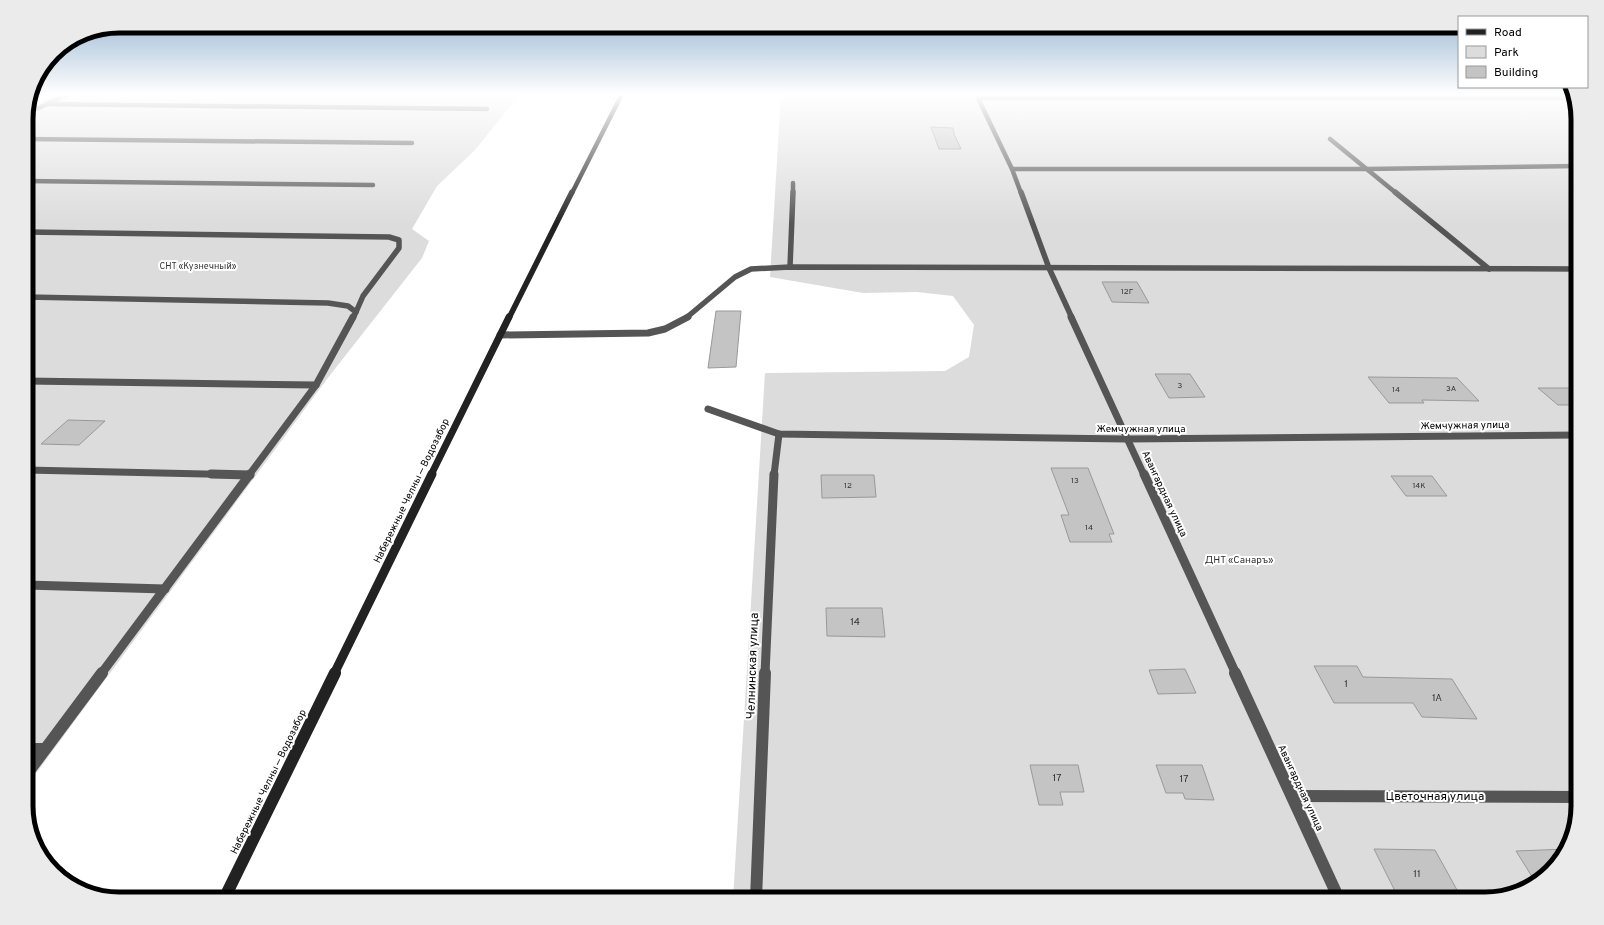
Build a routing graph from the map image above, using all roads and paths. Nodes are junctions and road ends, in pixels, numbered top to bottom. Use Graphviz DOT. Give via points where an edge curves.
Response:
graph roads {
  1 [pos="600,137"];
  2 [pos="997,137"];
  3 [pos="33,139"];
  4 [pos="1330,139"];
  5 [pos="412,143"];
  6 [pos="1571,166"];
  7 [pos="1012,169"];
  8 [pos="1366,169"];
  9 [pos="33,181"];
  10 [pos="793,183"];
  11 [pos="373,185"];
  12 [pos="33,232"];
  13 [pos="790,267"];
  14 [pos="1049,268"];
  15 [pos="1489,269"];
  16 [pos="1571,269"];
  17 [pos="33,297"];
  18 [pos="356,312"];
  19 [pos="500,336"];
  20 [pos="33,381"];
  21 [pos="316,384"];
  22 [pos="708,409"];
  23 [pos="779,434"];
  24 [pos="1571,435"];
  25 [pos="1126,439"];
  26 [pos="33,470"];
  27 [pos="250,475"];
  28 [pos="33,585"];
  29 [pos="165,589"];
  30 [pos="33,749"];
  31 [pos="45,749"];
  32 [pos="33,765"];
  33 [pos="1292,796"];
  34 [pos="1571,797"];
  35 [pos="227,892"];
  36 [pos="756,892"];
  37 [pos="1336,892"];
  1 -- 19 [label="main road, Набережные Челны — Водозабор"];
  2 -- 7 [label="street, Авангардная улица"];
  3 -- 5 [label="street"];
  4 -- 8 [label="street"];
  6 -- 8 [label="street"];
  7 -- 8 [label="street"];
  7 -- 14 [label="street, Авангардная улица"];
  8 -- 15 [label="street"];
  9 -- 11 [label="street"];
  10 -- 13 [label="street"];
  12 -- 18 [label="street" via="389,237 399,240 399,248 362,296"];
  13 -- 14 [label="street"];
  13 -- 19 [label="street" via="751,269 735,277 690,315 666,329 648,333"];
  14 -- 15 [label="street"];
  14 -- 25 [label="street, Авангардная улица"];
  15 -- 16 [label="street"];
  17 -- 18 [label="street" via="328,303 348,306"];
  18 -- 21 [label="street"];
  19 -- 35 [label="main road, Набережные Челны — Водозабор"];
  20 -- 21 [label="street"];
  21 -- 27 [label="street"];
  22 -- 23 [label="street, Жемчужная улица"];
  23 -- 25 [label="street, Жемчужная улица"];
  23 -- 36 [label="street, Челнинская улица" via="774,467"];
  24 -- 25 [label="street, Жемчужная улица"];
  25 -- 33 [label="street, Авангардная улица"];
  26 -- 27 [label="street"];
  27 -- 29 [label="street"];
  28 -- 29 [label="street"];
  29 -- 31 [label="street"];
  30 -- 31 [label="street"];
  31 -- 32 [label="street"];
  33 -- 34 [label="street, Цветочная улица"];
  33 -- 37 [label="street, Авангардная улица"];
}
